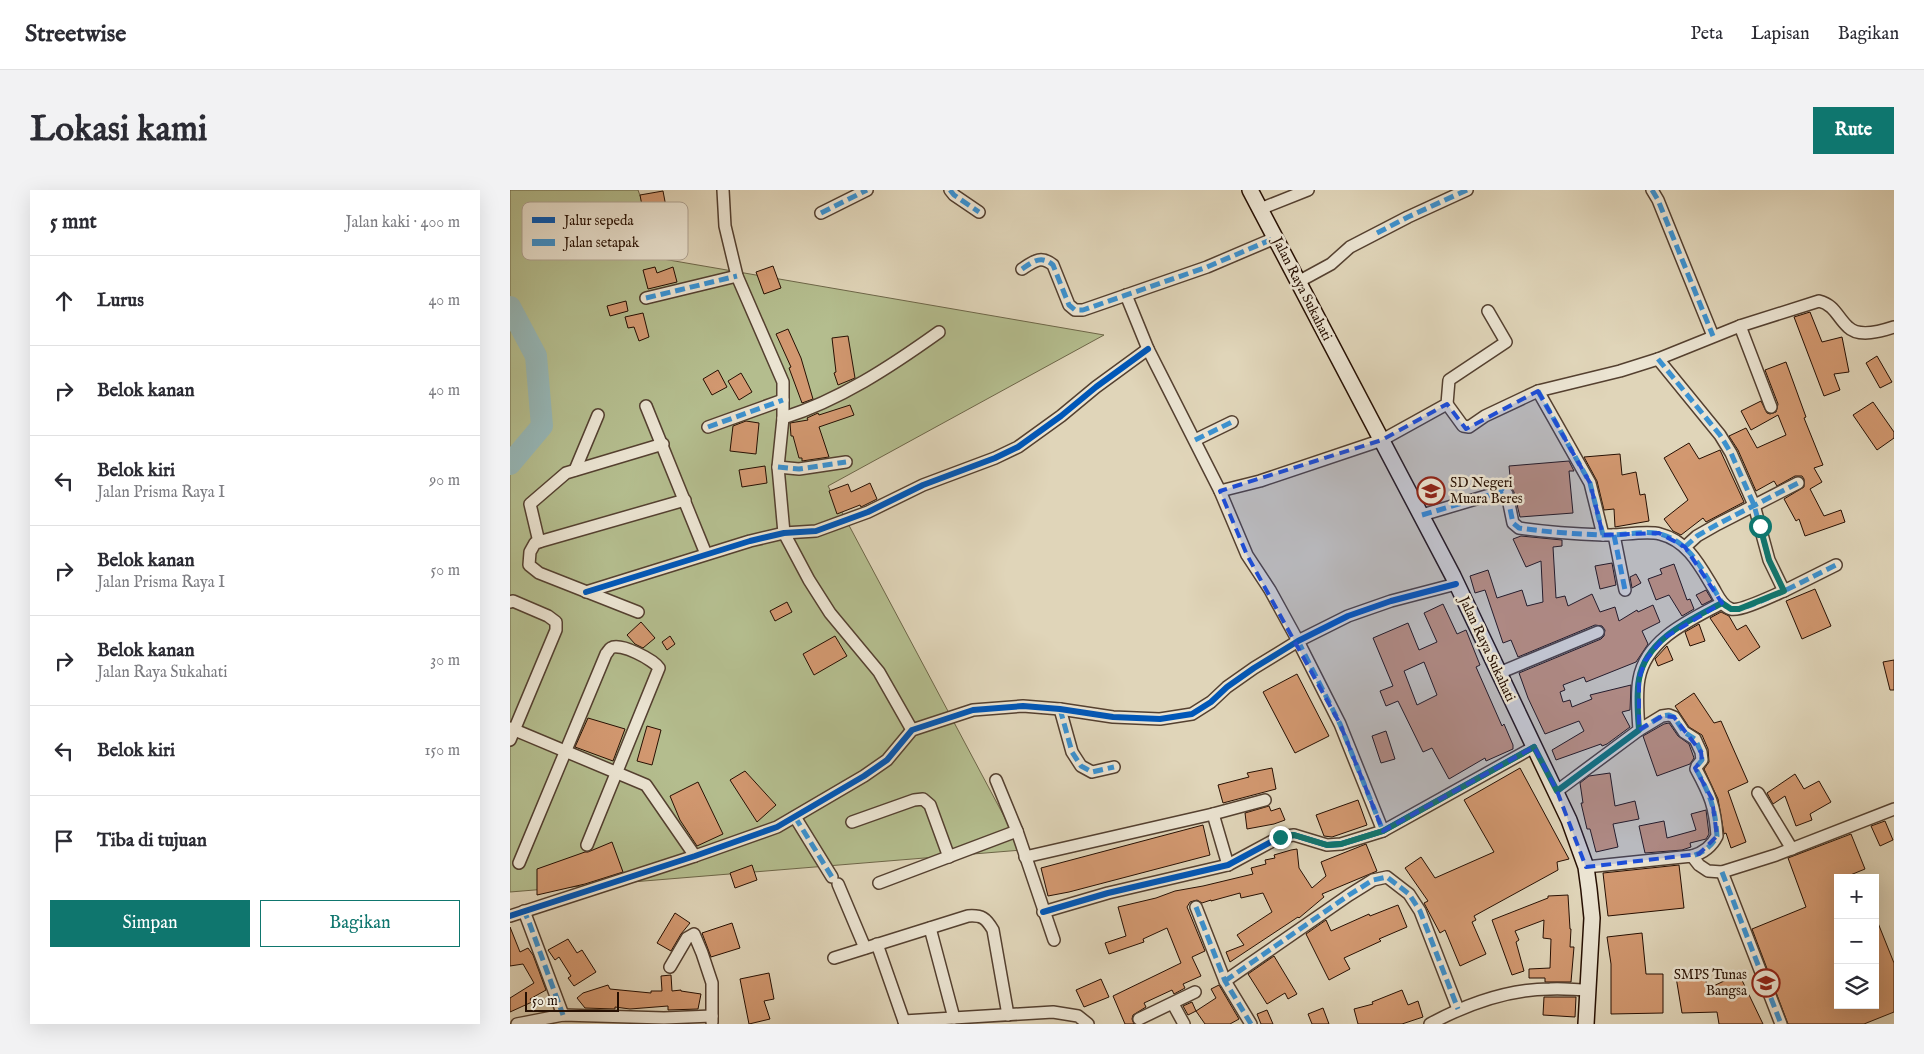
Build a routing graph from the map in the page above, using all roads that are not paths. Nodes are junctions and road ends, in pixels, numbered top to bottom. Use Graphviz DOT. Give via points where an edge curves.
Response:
graph roads {
  1 [pos="723,190"];
  2 [pos="867,190"];
  3 [pos="950,190"];
  4 [pos="1250,190"];
  5 [pos="1308,190"];
  6 [pos="1467,190"];
  7 [pos="1652,190"];
  8 [pos="1260,209"];
  9 [pos="978,212"];
  10 [pos="820,213"];
  11 [pos="1275,238"];
  12 [pos="1022,269"];
  13 [pos="737,276"];
  14 [pos="1298,282"];
  15 [pos="1126,295"];
  16 [pos="646,298"];
  17 [pos="1488,311"];
  18 [pos="1740,326"];
  19 [pos="1894,326"];
  20 [pos="939,332"];
  21 [pos="1713,336"];
  22 [pos="1148,349"];
  23 [pos="1658,359"];
  24 [pos="1538,391"];
  25 [pos="783,400"];
  26 [pos="1447,404"];
  27 [pos="646,406"];
  28 [pos="1771,407"];
  29 [pos="598,415"];
  30 [pos="783,418"];
  31 [pos="1232,422"];
  32 [pos="708,426"];
  33 [pos="1195,440"];
  34 [pos="1382,440"];
  35 [pos="663,444"];
  36 [pos="846,462"];
  37 [pos="778,467"];
  38 [pos="576,470"];
  39 [pos="1798,483"];
  40 [pos="1220,491"];
  41 [pos="685,500"];
  42 [pos="1754,505"];
  43 [pos="1422,515"];
  44 [pos="784,533"];
  45 [pos="1609,535"];
  46 [pos="538,542"];
  47 [pos="1685,547"];
  48 [pos="706,554"];
  49 [pos="1836,565"];
  50 [pos="1456,584"];
  51 [pos="1625,590"];
  52 [pos="1784,591"];
  53 [pos="586,592"];
  54 [pos="510,602"];
  55 [pos="1722,603"];
  56 [pos="638,612"];
  57 [pos="1598,632"];
  58 [pos="1298,641"];
  59 [pos="1499,673"];
  60 [pos="1060,709"];
  61 [pos="912,730"];
  62 [pos="1639,730"];
  63 [pos="512,732"];
  64 [pos="1534,747"];
  65 [pos="566,750"];
  66 [pos="1114,766"];
  67 [pos="616,771"];
  68 [pos="996,780"];
  69 [pos="1557,791"];
  70 [pos="1758,793"];
  71 [pos="1265,800"];
  72 [pos="1894,809"];
  73 [pos="1213,814"];
  74 [pos="795,817"];
  75 [pos="852,822"];
  76 [pos="1017,831"];
  77 [pos="1383,831"];
  78 [pos="587,845"];
  79 [pos="1792,849"];
  80 [pos="695,856"];
  81 [pos="1025,856"];
  82 [pos="1692,856"];
  83 [pos="949,857"];
  84 [pos="519,862"];
  85 [pos="1228,865"];
  86 [pos="1586,867"];
  87 [pos="1722,872"];
  88 [pos="879,883"];
  89 [pos="1196,908"];
  90 [pos="524,911"];
  91 [pos="1043,912"];
  92 [pos="510,916"];
  93 [pos="930,928"];
  94 [pos="1054,940"];
  95 [pos="877,944"];
  96 [pos="865,948"];
  97 [pos="834,958"];
  98 [pos="670,967"];
  99 [pos="1225,981"];
  100 [pos="1588,990"];
  101 [pos="1195,992"];
  102 [pos="1173,1004"];
  103 [pos="1458,1009"];
  104 [pos="563,1015"];
  105 [pos="1008,1015"];
  106 [pos="954,1018"];
  107 [pos="1032,1018"];
  108 [pos="1139,1019"];
  109 [pos="712,1020"];
  110 [pos="664,1021"];
  111 [pos="529,1022"];
  112 [pos="905,1022"];
  113 [pos="517,1024"];
  114 [pos="1088,1024"];
  115 [pos="1184,1024"];
  116 [pos="1251,1024"];
  117 [pos="1430,1024"];
  118 [pos="1586,1024"];
  119 [pos="1781,1024"];
  1 -- 13 [label="street" via="725,226"];
  2 -- 10 [label="street"];
  3 -- 9 [label="street"];
  4 -- 8 [label="main road, Jalan Raya Sukahati"];
  5 -- 8 [label="street"];
  6 -- 14 [label="street" via="1350,247 1332,264"];
  7 -- 21 [label="street"];
  8 -- 11 [label="main road, Jalan Raya Sukahati"];
  11 -- 14 [label="main road, Jalan Raya Sukahati"];
  11 -- 15 [label="street" via="1207,267"];
  12 -- 15 [label="street" via="1037,259 1048,261 1053,265 1069,305 1075,310"];
  13 -- 16 [label="street"];
  13 -- 25 [label="street" via="783,382"];
  14 -- 34 [label="main road, Jalan Raya Sukahati"];
  15 -- 22 [label="street"];
  17 -- 26 [label="street" via="1506,342 1449,380"];
  18 -- 19 [label="street" via="1819,301 1834,309 1851,329 1866,333"];
  18 -- 21 [label="street"];
  18 -- 28 [label="street"];
  20 -- 30 [label="street" via="892,366 839,396"];
  21 -- 23 [label="street"];
  22 -- 33 [label="street"];
  22 -- 44 [label="street" via="1018,446 995,458 923,485 868,512 816,532"];
  23 -- 24 [label="street" via="1604,376"];
  23 -- 42 [label="street" via="1720,435"];
  24 -- 26 [label="street" via="1466,427"];
  24 -- 45 [label="street" via="1590,482"];
  25 -- 30 [label="street"];
  25 -- 32 [label="street"];
  26 -- 34 [label="street"];
  27 -- 35 [label="street"];
  29 -- 38 [label="street"];
  30 -- 37 [label="street"];
  31 -- 33 [label="street"];
  33 -- 40 [label="street"];
  34 -- 40 [label="street"];
  34 -- 43 [label="main road, Jalan Raya Sukahati"];
  35 -- 38 [label="street"];
  35 -- 41 [label="street"];
  36 -- 37 [label="street" via="799,468"];
  37 -- 44 [label="street"];
  38 -- 46 [label="street" via="566,473 530,504"];
  39 -- 42 [label="street"];
  40 -- 58 [label="street" via="1247,555"];
  41 -- 46 [label="street"];
  41 -- 48 [label="street"];
  42 -- 47 [label="street" via="1704,532"];
  42 -- 52 [label="street" via="1769,560"];
  43 -- 45 [label="street" via="1502,491 1506,494 1512,523 1517,527"];
  43 -- 50 [label="main road, Jalan Raya Sukahati"];
  44 -- 48 [label="street"];
  44 -- 61 [label="street" via="830,613 879,672"];
  45 -- 47 [label="street" via="1658,534"];
  45 -- 51 [label="street"];
  46 -- 53 [label="street" via="530,552 530,567"];
  47 -- 55 [label="street" via="1696,559"];
  48 -- 53 [label="street"];
  49 -- 52 [label="street"];
  50 -- 58 [label="street" via="1391,600 1348,616"];
  50 -- 59 [label="main road, Jalan Raya Sukahati"];
  52 -- 55 [label="street" via="1739,609 1731,609"];
  53 -- 56 [label="street"];
  54 -- 63 [label="street" via="556,622 556,630"];
  55 -- 62 [label="street" via="1682,624 1664,638 1645,661 1639,679"];
  57 -- 59 [label="street"];
  58 -- 60 [label="street" via="1254,668 1192,714 1160,720"];
  58 -- 77 [label="street" via="1340,724"];
  59 -- 64 [label="main road, Jalan Raya Sukahati"];
  60 -- 61 [label="street" via="1023,706 973,710"];
  60 -- 66 [label="street" via="1072,752 1081,766 1092,772"];
  61 -- 74 [label="street" via="887,760"];
  62 -- 69 [label="street"];
  62 -- 82 [label="street" via="1669,715 1695,739 1702,752 1702,760 1696,769 1712,799 1717,836 1705,850"];
  63 -- 65 [label="street"];
  64 -- 69 [label="main road, Jalan Raya Sukahati"];
  64 -- 77 [label="street"];
  65 -- 67 [label="street"];
  65 -- 67 [label="street" via="611,648 619,646 650,659 659,668"];
  65 -- 84 [label="street"];
  67 -- 78 [label="street"];
  67 -- 80 [label="street" via="646,785"];
  68 -- 76 [label="street"];
  69 -- 86 [label="main road, Jalan Raya Sukahati"];
  70 -- 79 [label="street"];
  71 -- 73 [label="street"];
  72 -- 79 [label="street"];
  73 -- 81 [label="street"];
  73 -- 85 [label="street"];
  74 -- 80 [label="street" via="777,827"];
  74 -- 96 [label="street" via="835,880"];
  75 -- 83 [label="street" via="923,799 930,806"];
  76 -- 81 [label="street"];
  76 -- 83 [label="street"];
  77 -- 85 [label="street" via="1327,845 1294,835 1280,837"];
  79 -- 87 [label="street"];
  80 -- 90 [label="street"];
  81 -- 91 [label="street"];
  82 -- 86 [label="street"];
  82 -- 87 [label="street" via="1708,870"];
  83 -- 88 [label="street"];
  85 -- 91 [label="street"];
  86 -- 100 [label="main road, Jalan Raya Sukahati" via="1592,918"];
  87 -- 119 [label="street"];
  89 -- 99 [label="street"];
  90 -- 92 [label="street"];
  90 -- 104 [label="street"];
  91 -- 94 [label="street"];
  93 -- 95 [label="street"];
  93 -- 105 [label="street" via="968,916 979,915 986,919 993,930"];
  93 -- 106 [label="street"];
  95 -- 96 [label="street"];
  95 -- 112 [label="street"];
  96 -- 97 [label="street"];
  98 -- 109 [label="street" via="687,938 694,934 712,983"];
  99 -- 103 [label="street" via="1349,895 1373,880 1387,877 1409,894 1420,911"];
  99 -- 116 [label="street"];
  100 -- 103 [label="street" via="1528,990"];
  100 -- 118 [label="main road, Jalan Raya Sukahati"];
  101 -- 102 [label="street"];
  102 -- 108 [label="street"];
  102 -- 115 [label="street"];
  103 -- 117 [label="street"];
  104 -- 110 [label="street"];
  104 -- 111 [label="street"];
  105 -- 106 [label="street"];
  105 -- 107 [label="street"];
  106 -- 112 [label="street"];
  107 -- 114 [label="street" via="1053,1012 1078,1016"];
  109 -- 110 [label="street"];
  111 -- 113 [label="street"];
}
